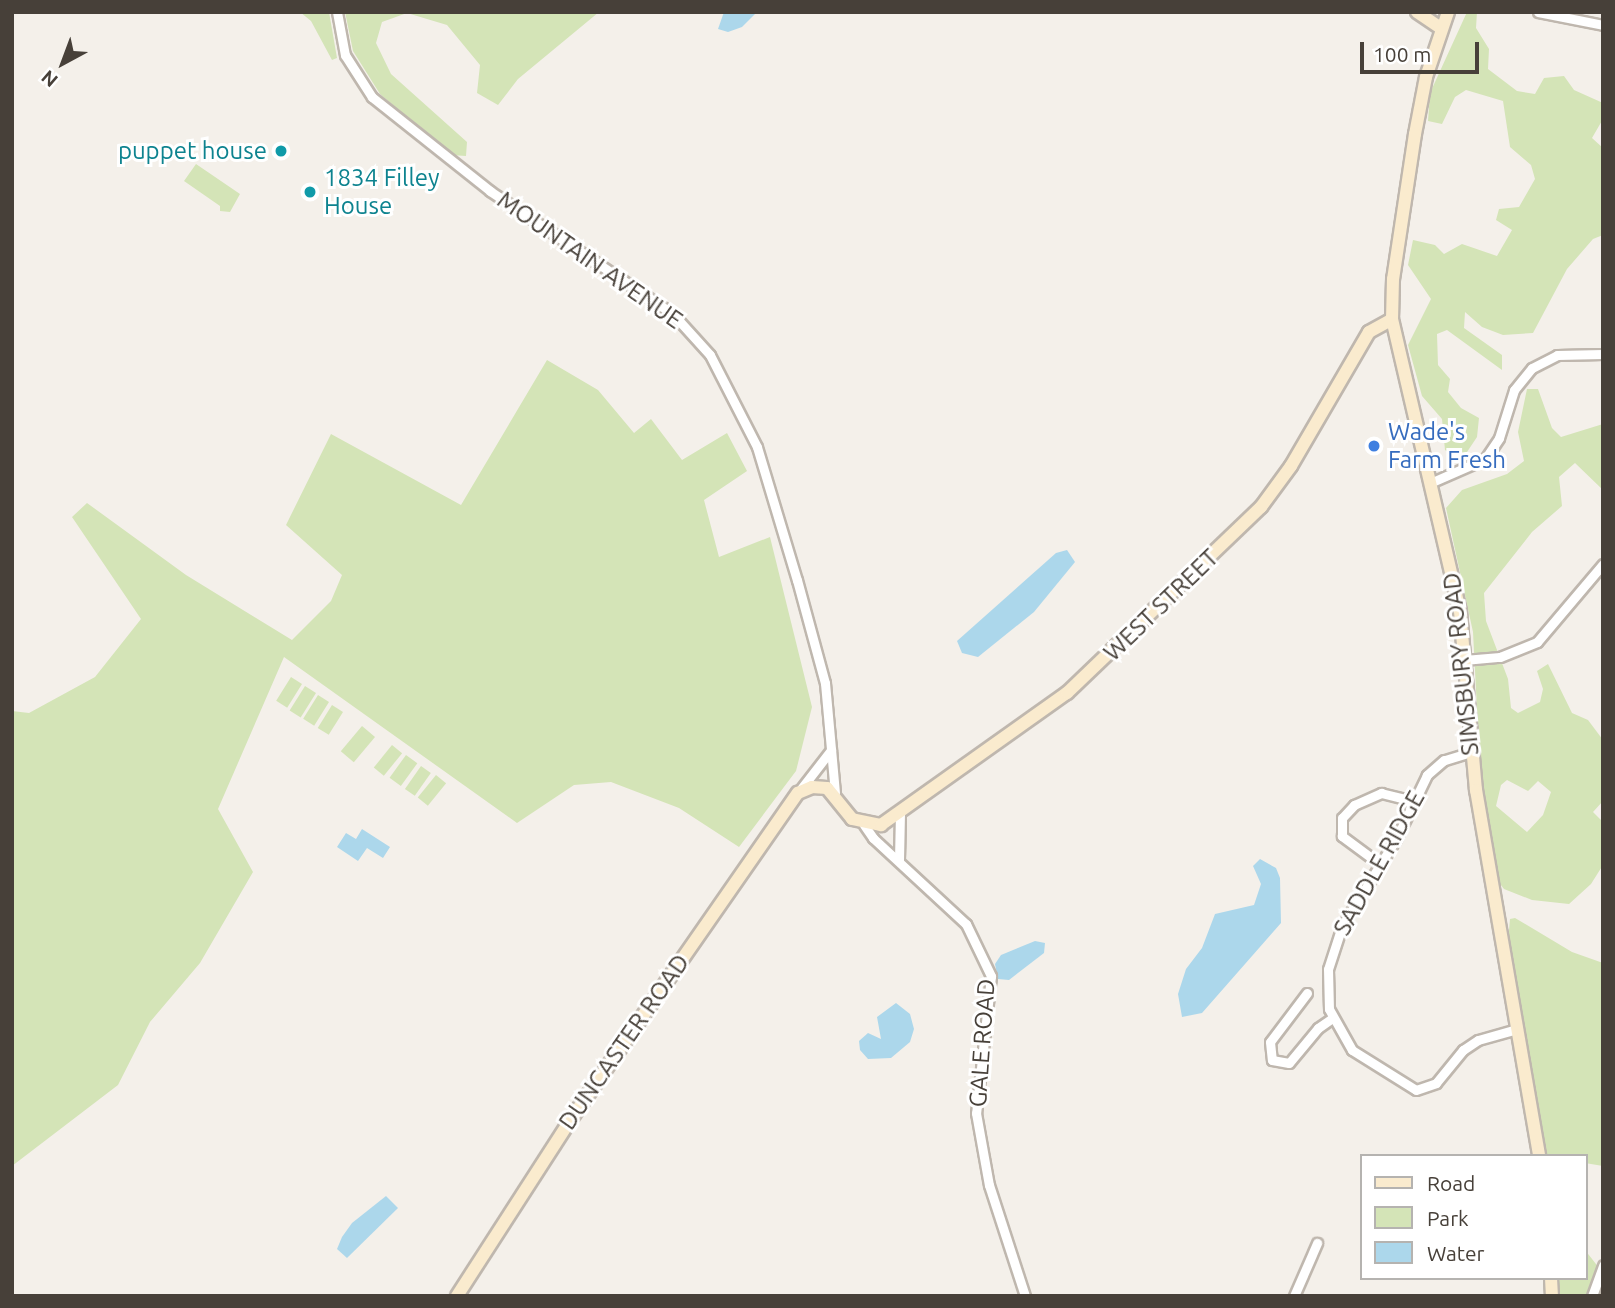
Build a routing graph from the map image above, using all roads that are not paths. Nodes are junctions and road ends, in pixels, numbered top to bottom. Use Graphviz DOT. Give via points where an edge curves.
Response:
graph roads {
  1 [pos="338,12"];
  2 [pos="1417,12"];
  3 [pos="1448,12"];
  4 [pos="1538,12"];
  5 [pos="1603,25"];
  6 [pos="1441,29"];
  7 [pos="1392,319"];
  8 [pos="1603,354"];
  9 [pos="1430,483"];
  10 [pos="1603,564"];
  11 [pos="1464,660"];
  12 [pos="831,750"];
  13 [pos="1471,752"];
  14 [pos="798,793"];
  15 [pos="835,793"];
  16 [pos="1414,801"];
  17 [pos="900,814"];
  18 [pos="864,825"];
  19 [pos="899,860"];
  20 [pos="1381,865"];
  21 [pos="1307,993"];
  22 [pos="1331,1019"];
  23 [pos="1517,1029"];
  24 [pos="1539,1154"];
  25 [pos="1317,1242"];
  26 [pos="1603,1265"];
  27 [pos="457,1296"];
  28 [pos="1025,1296"];
  29 [pos="1294,1296"];
  30 [pos="1592,1296"];
  1 -- 12 [label="street, MOUNTAIN AVENUE" via="345,55 372,97 490,191 673,314 710,355 757,447 825,683"];
  2 -- 6 [label="street"];
  3 -- 6 [label="street, SIMSBURY ROAD"];
  4 -- 5 [label="street"];
  6 -- 7 [label="street, SIMSBURY ROAD" via="1415,134 1393,279"];
  7 -- 9 [label="street, SIMSBURY ROAD"];
  7 -- 17 [label="street, WEST STREET" via="1368,332 1291,466 1247,523 1082,680"];
  8 -- 9 [label="street" via="1558,355 1532,368 1514,390 1499,438 1485,458"];
  9 -- 11 [label="street, SIMSBURY ROAD" via="1460,611"];
  10 -- 11 [label="street" via="1537,642 1500,657"];
  11 -- 13 [label="street, SIMSBURY ROAD"];
  12 -- 14 [label="street, DUNCASTER ROAD"];
  12 -- 15 [label="street, MOUNTAIN AVENUE"];
  13 -- 16 [label="street, SADDLE RIDGE" via="1440,762"];
  13 -- 23 [label="street, SIMSBURY ROAD"];
  14 -- 15 [label="street" via="811,787"];
  14 -- 27 [label="street, DUNCASTER ROAD" via="562,1132"];
  15 -- 18 [label="street" via="852,819"];
  16 -- 20 [label="street, SADDLE RIDGE"];
  16 -- 20 [label="street" via="1381,793 1354,805 1342,818 1342,836"];
  17 -- 18 [label="street, WEST STREET" via="881,825"];
  17 -- 19 [label="street"];
  18 -- 19 [label="street, GALE ROAD"];
  19 -- 28 [label="street, GALE ROAD" via="966,924 991,976 976,1113 989,1185"];
  20 -- 22 [label="street, SADDLE RIDGE" via="1334,944 1326,978"];
  21 -- 22 [label="street" via="1270,1042 1272,1060 1289,1063"];
  22 -- 23 [label="street, SADDLE RIDGE" via="1352,1050 1416,1090 1436,1083 1463,1050 1478,1040"];
  23 -- 24 [label="street, SIMSBURY ROAD"];
  25 -- 29 [label="street"];
  26 -- 30 [label="street"];
}
